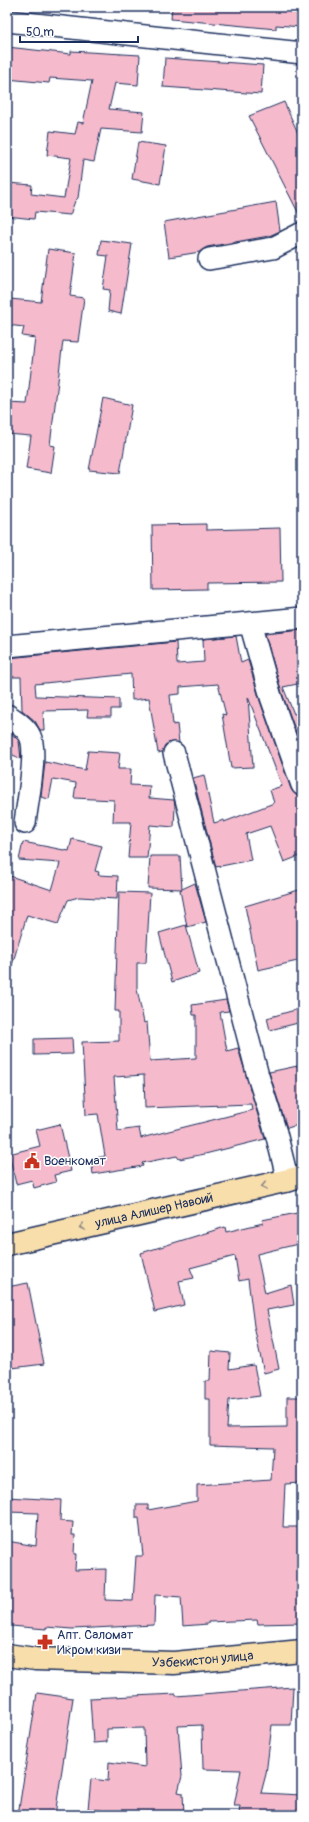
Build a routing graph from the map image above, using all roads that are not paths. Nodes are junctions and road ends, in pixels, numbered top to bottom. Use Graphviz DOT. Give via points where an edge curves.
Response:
graph roads {
  1 [pos="7,21"];
  2 [pos="302,53"];
  3 [pos="302,233"];
  4 [pos="209,259"];
  5 [pos="302,618"];
  6 [pos="250,623"];
  7 [pos="7,646"];
  8 [pos="7,715"];
  9 [pos="174,753"];
  10 [pos="302,785"];
  11 [pos="25,823"];
  12 [pos="295,1179"];
  13 [pos="7,1244"];
  14 [pos="302,1651"];
  15 [pos="7,1655"];
  1 -- 2 [label="street"];
  3 -- 4 [label="street" via="273,248"];
  5 -- 6 [label="street"];
  6 -- 7 [label="street"];
  6 -- 10 [label="street" via="271,697"];
  8 -- 11 [label="street" via="19,723 30,736 33,753"];
  9 -- 12 [label="street" via="258,1076 276,1133"];
  12 -- 13 [label="main road, улица Алишер Навоий, one-way"];
  14 -- 15 [label="main road, Узбекистон улица" via="174,1663 35,1659"];
}
